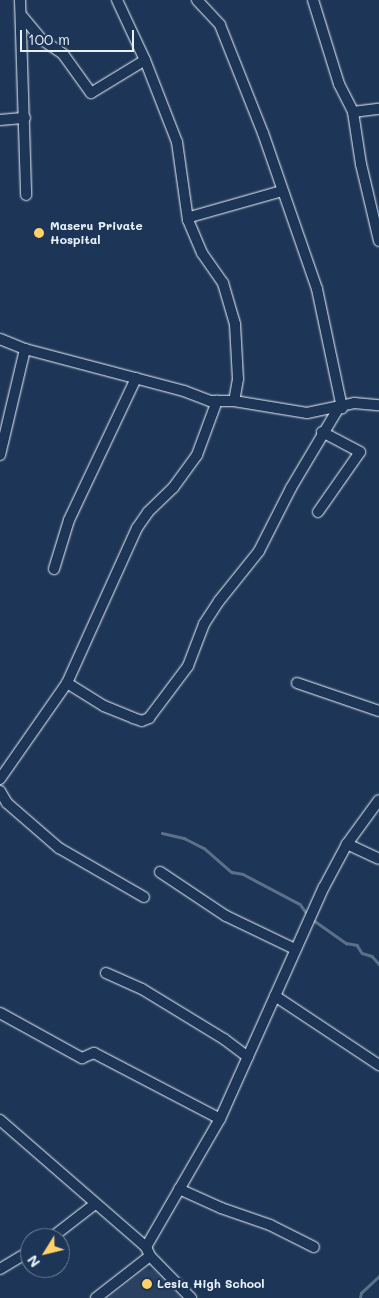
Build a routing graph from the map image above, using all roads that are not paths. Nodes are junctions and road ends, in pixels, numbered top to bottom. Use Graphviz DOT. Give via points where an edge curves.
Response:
graph roads {
  1 [pos="20,0"];
  2 [pos="117,0"];
  3 [pos="197,0"];
  4 [pos="314,0"];
  5 [pos="22,16"];
  6 [pos="145,60"];
  7 [pos="379,109"];
  8 [pos="353,112"];
  9 [pos="25,118"];
  10 [pos="0,120"];
  11 [pos="282,191"];
  12 [pos="26,195"];
  13 [pos="190,217"];
  14 [pos="378,230"];
  15 [pos="379,241"];
  16 [pos="0,339"];
  17 [pos="25,349"];
  18 [pos="136,378"];
  19 [pos="234,401"];
  20 [pos="217,402"];
  21 [pos="379,405"];
  22 [pos="340,408"];
  23 [pos="322,432"];
  24 [pos="0,455"];
  25 [pos="318,512"];
  26 [pos="54,570"];
  27 [pos="67,682"];
  28 [pos="297,683"];
  29 [pos="379,711"];
  30 [pos="0,780"];
  31 [pos="0,791"];
  32 [pos="379,800"];
  33 [pos="347,844"];
  34 [pos="379,859"];
  35 [pos="160,872"];
  36 [pos="144,897"];
  37 [pos="296,948"];
  38 [pos="106,973"];
  39 [pos="275,996"];
  40 [pos="0,1013"];
  41 [pos="248,1057"];
  42 [pos="379,1064"];
  43 [pos="220,1119"];
  44 [pos="0,1120"];
  45 [pos="180,1189"];
  46 [pos="95,1204"];
  47 [pos="64,1228"];
  48 [pos="314,1247"];
  49 [pos="148,1252"];
  50 [pos="20,1257"];
  51 [pos="0,1268"];
  52 [pos="96,1298"];
  53 [pos="192,1298"];
  1 -- 5 [label="street"];
  2 -- 6 [label="street"];
  3 -- 11 [label="street" via="220,25"];
  4 -- 8 [label="street" via="339,84"];
  5 -- 6 [label="street" via="41,39 63,54 91,93"];
  5 -- 9 [label="street"];
  6 -- 13 [label="street" via="177,142"];
  7 -- 8 [label="street"];
  8 -- 14 [label="street" via="360,164"];
  9 -- 10 [label="street"];
  9 -- 12 [label="street"];
  11 -- 13 [label="street"];
  11 -- 22 [label="street" via="317,289"];
  13 -- 19 [label="street" via="188,220 202,253 223,283 235,324 238,370"];
  14 -- 15 [label="street"];
  16 -- 17 [label="street"];
  17 -- 18 [label="street"];
  17 -- 24 [label="street"];
  18 -- 20 [label="street"];
  18 -- 26 [label="street" via="69,520"];
  19 -- 20 [label="street"];
  19 -- 22 [label="street" via="307,413"];
  20 -- 27 [label="street" via="197,455 137,528"];
  21 -- 22 [label="street" via="354,403"];
  22 -- 23 [label="street"];
  23 -- 25 [label="street" via="360,452"];
  23 -- 27 [label="street" via="259,551 219,601 204,624 188,666 149,718 142,721 104,706"];
  27 -- 30 [label="street"];
  28 -- 29 [label="street"];
  31 -- 36 [label="street" via="7,803 59,848"];
  32 -- 33 [label="street"];
  33 -- 34 [label="street"];
  33 -- 37 [label="street"];
  35 -- 37 [label="street" via="226,916"];
  37 -- 39 [label="street"];
  38 -- 41 [label="street" via="142,990"];
  39 -- 41 [label="street"];
  39 -- 42 [label="street"];
  40 -- 43 [label="street" via="82,1058 94,1053"];
  41 -- 43 [label="street"];
  43 -- 45 [label="street"];
  44 -- 46 [label="street"];
  45 -- 48 [label="street" via="270,1225"];
  45 -- 49 [label="street"];
  46 -- 47 [label="street"];
  46 -- 49 [label="street"];
  49 -- 52 [label="street"];
  49 -- 53 [label="street"];
  50 -- 51 [label="street"];
}
